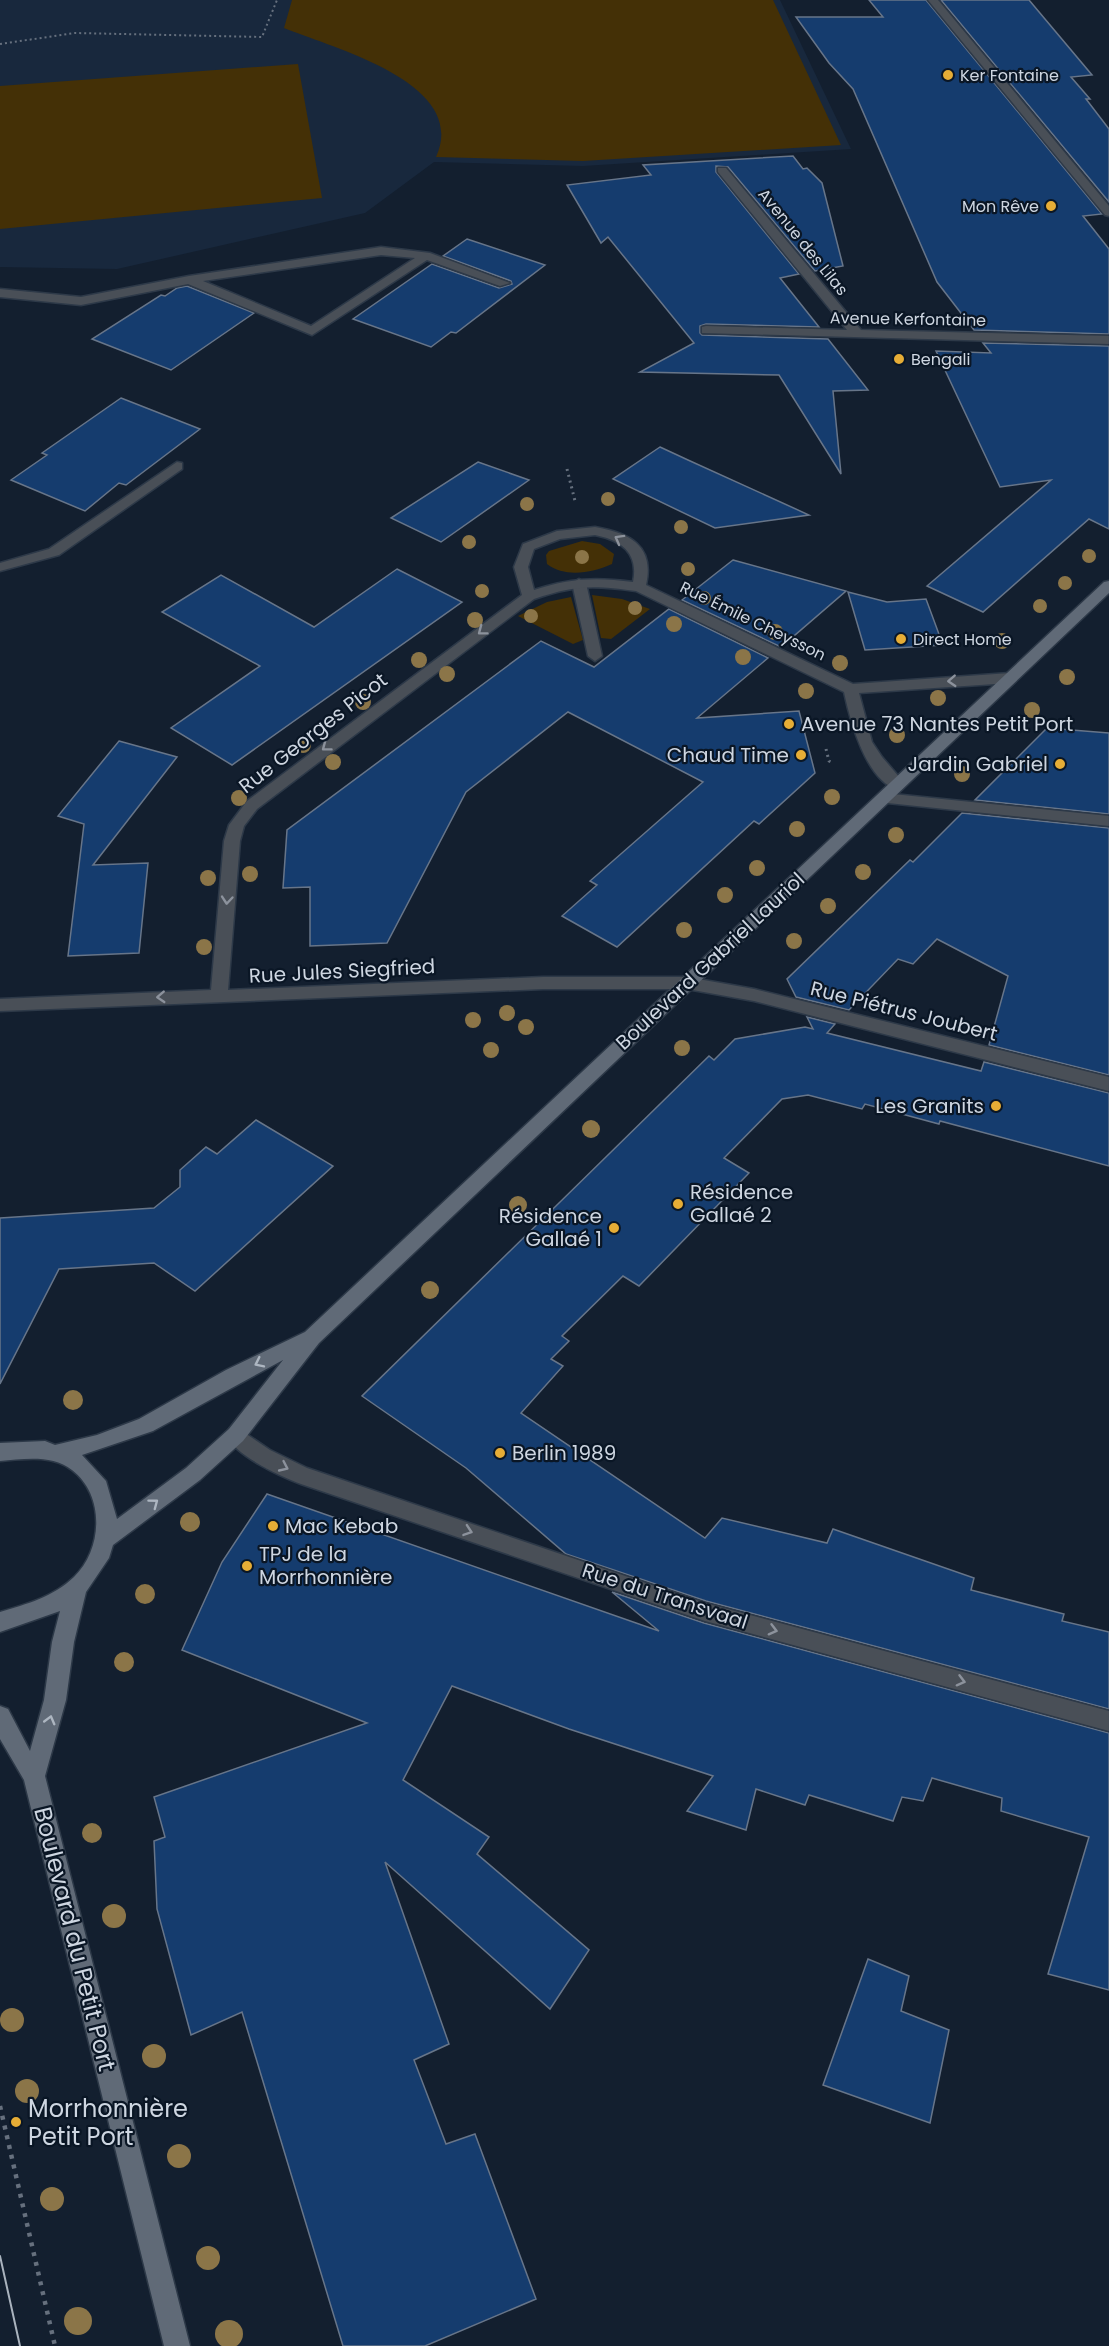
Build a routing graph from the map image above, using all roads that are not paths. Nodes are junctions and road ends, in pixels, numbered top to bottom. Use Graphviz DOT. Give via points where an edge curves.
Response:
graph roads {
  1 [pos="933,0"];
  2 [pos="722,170"];
  3 [pos="1109,213"];
  4 [pos="426,256"];
  5 [pos="189,280"];
  6 [pos="504,283"];
  7 [pos="0,293"];
  8 [pos="706,330"];
  9 [pos="858,335"];
  10 [pos="1109,340"];
  11 [pos="177,466"];
  12 [pos="0,567"];
  13 [pos="579,583"];
  14 [pos="1109,585"];
  15 [pos="639,588"];
  16 [pos="530,596"];
  17 [pos="595,656"];
  18 [pos="1010,678"];
  19 [pos="850,689"];
  20 [pos="898,785"];
  21 [pos="884,798"];
  22 [pos="1109,821"];
  23 [pos="687,983"];
  24 [pos="219,998"];
  25 [pos="0,1005"];
  26 [pos="1109,1084"];
  27 [pos="312,1337"];
  28 [pos="236,1435"];
  29 [pos="0,1452"];
  30 [pos="56,1453"];
  31 [pos="107,1538"];
  32 [pos="76,1590"];
  33 [pos="0,1622"];
  34 [pos="0,1716"];
  35 [pos="1109,1721"];
  36 [pos="34,1776"];
  37 [pos="177,2346"];
  1 -- 3 [label="street"];
  2 -- 9 [label="street, Avenue des Lilas"];
  4 -- 5 [label="street" via="381,250"];
  4 -- 5 [label="street" via="312,331"];
  4 -- 6 [label="street"];
  5 -- 7 [label="street" via="81,301"];
  8 -- 9 [label="street, Avenue Kerfontaine"];
  9 -- 10 [label="street, Avenue Kerfontaine"];
  11 -- 12 [label="street" via="54,552"];
  13 -- 15 [label="street, Rue Émile Cheysson" via="608,582"];
  13 -- 16 [label="street, Rue Émile Cheysson"];
  13 -- 17 [label="street"];
  14 -- 18 [label="main road, Boulevard Gabriel Lauriol"];
  15 -- 16 [label="street, one-way" via="642,569 631,547 619,537 599,531 575,531 550,535 528,547 521,567"];
  15 -- 19 [label="street, Rue Émile Cheysson"];
  16 -- 24 [label="street, Rue Georges Picot, one-way" via="252,804 237,825 232,841"];
  18 -- 19 [label="street, Rue Émile Cheysson, one-way"];
  18 -- 20 [label="main road, Boulevard Gabriel Lauriol"];
  19 -- 20 [label="street" via="862,743"];
  20 -- 21 [label="main road, Boulevard Gabriel Lauriol"];
  21 -- 22 [label="street"];
  21 -- 23 [label="main road, Boulevard Gabriel Lauriol"];
  23 -- 24 [label="street, Rue Jules Siegfried" via="543,983"];
  23 -- 26 [label="street, Rue Piétrus Joubert" via="754,995"];
  23 -- 27 [label="main road, Boulevard Gabriel Lauriol"];
  24 -- 25 [label="street, Rue Jules Siegfried, one-way" via="187,996"];
  27 -- 28 [label="main road, Boulevard Gabriel Lauriol"];
  27 -- 30 [label="main road, Boulevard Gabriel Lauriol, one-way" via="232,1376 146,1425"];
  31 -- 28 [label="main road, Boulevard Gabriel Lauriol, one-way" via="193,1474"];
  28 -- 35 [label="street, Rue du Transvaal, one-way" via="271,1461 302,1475 705,1612"];
  29 -- 30 [label="main road" via="18,1448"];
  30 -- 31 [label="main road" via="93,1477 104,1495 109,1516"];
  31 -- 32 [label="main road" via="96,1565"];
  32 -- 33 [label="main road" via="46,1611"];
  36 -- 32 [label="main road, Boulevard du Petit Port, one-way" via="55,1700 63,1642"];
  34 -- 36 [label="main road, Boulevard du Petit Port"];
  36 -- 37 [label="main road, Boulevard du Petit Port"];
}
